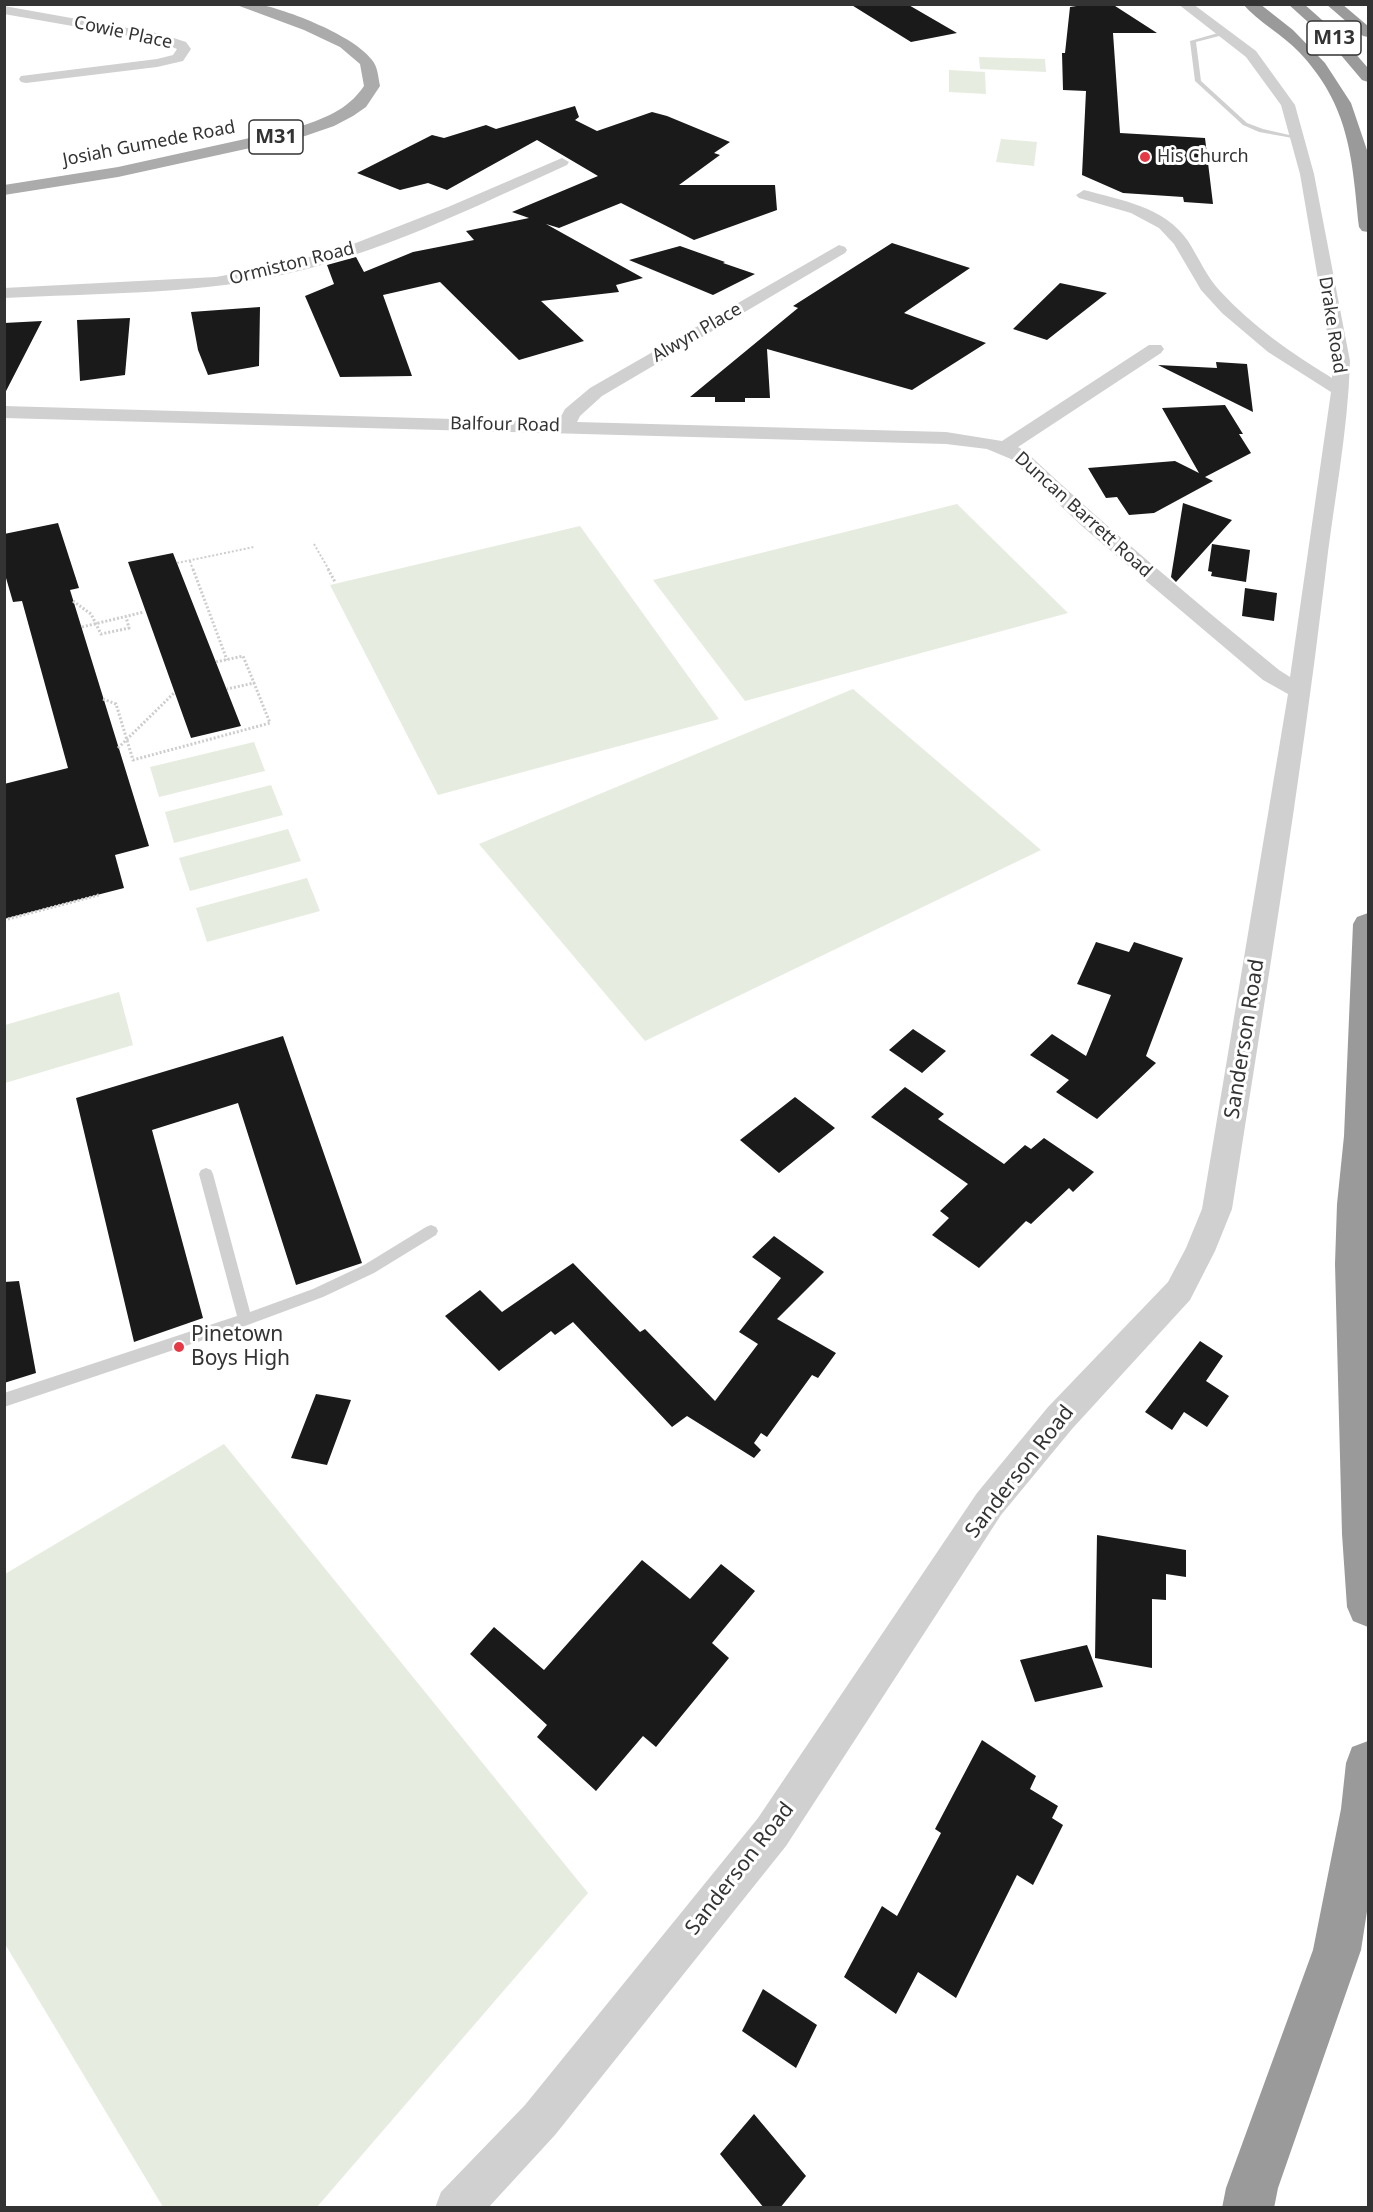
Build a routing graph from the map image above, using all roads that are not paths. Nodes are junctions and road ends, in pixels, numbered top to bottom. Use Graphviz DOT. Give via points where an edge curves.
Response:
graph roads {
  1 [pos="241,4"];
  2 [pos="1184,4"];
  3 [pos="1250,4"];
  4 [pos="1295,4"];
  5 [pos="1333,4"];
  6 [pos="1352,4"];
  7 [pos="4,10"];
  8 [pos="1368,18"];
  9 [pos="1225,33"];
  10 [pos="1368,33"];
  11 [pos="1368,77"];
  12 [pos="26,79"];
  13 [pos="1296,138"];
  14 [pos="562,162"];
  15 [pos="4,190"];
  16 [pos="1084,195"];
  17 [pos="1368,227"];
  18 [pos="839,250"];
  19 [pos="4,293"];
  20 [pos="1155,349"];
  21 [pos="1341,391"];
  22 [pos="4,412"];
  23 [pos="565,427"];
  24 [pos="1005,447"];
  25 [pos="1301,692"];
  26 [pos="1368,924"];
  27 [pos="1365,1153"];
  28 [pos="206,1174"];
  29 [pos="431,1231"];
  30 [pos="245,1320"];
  31 [pos="4,1400"];
  32 [pos="1368,1607"];
  33 [pos="1368,1763"];
  34 [pos="457,2208"];
  35 [pos="1248,2208"];
  1 -- 15 [label="main road, Josiah Gumede Road / M31" via="316,30 359,54 368,64 372,86 360,104 328,123 269,139 118,172"];
  2 -- 9 [label="street, Drake Road"];
  3 -- 17 [label="highway" via="1314,58 1345,104 1359,149"];
  4 -- 11 [label="highway, M13" via="1334,38"];
  5 -- 10 [label="highway, M13"];
  6 -- 8 [label="highway"];
  7 -- 12 [label="street, Cowie Place" via="161,38 184,49 178,58 157,63"];
  9 -- 13 [label="street, Drake Road" via="1251,54 1288,105"];
  9 -- 13 [label="lane" via="1192,41 1198,81 1245,124"];
  13 -- 21 [label="street, Drake Road" via="1307,174 1341,361"];
  14 -- 19 [label="street, Ormiston Road" via="349,251 278,271 216,282"];
  16 -- 21 [label="street" via="1149,215 1164,224 1182,240 1213,294 1270,345"];
  18 -- 23 [label="street, Alwyn Place" via="596,392 572,413"];
  20 -- 24 [label="street, Duncan Barrett Road"];
  21 -- 25 [label="street, Drake Road"];
  22 -- 23 [label="street, Balfour Road"];
  23 -- 24 [label="street, Balfour Road" via="946,438"];
  24 -- 25 [label="street, Duncan Barrett Road" via="1018,454 1090,523 1262,668"];
  25 -- 34 [label="street, Sanderson Road" via="1217,1209 1179,1291 1060,1418 989,1504 772,1832 540,2120"];
  26 -- 27 [label="highway"];
  27 -- 32 [label="highway" via="1354,1204 1353,1264"];
  28 -- 30 [label="lane"];
  29 -- 30 [label="lane" via="369,1269"];
  30 -- 31 [label="lane"];
  33 -- 35 [label="highway" via="1337,1950"];
}
